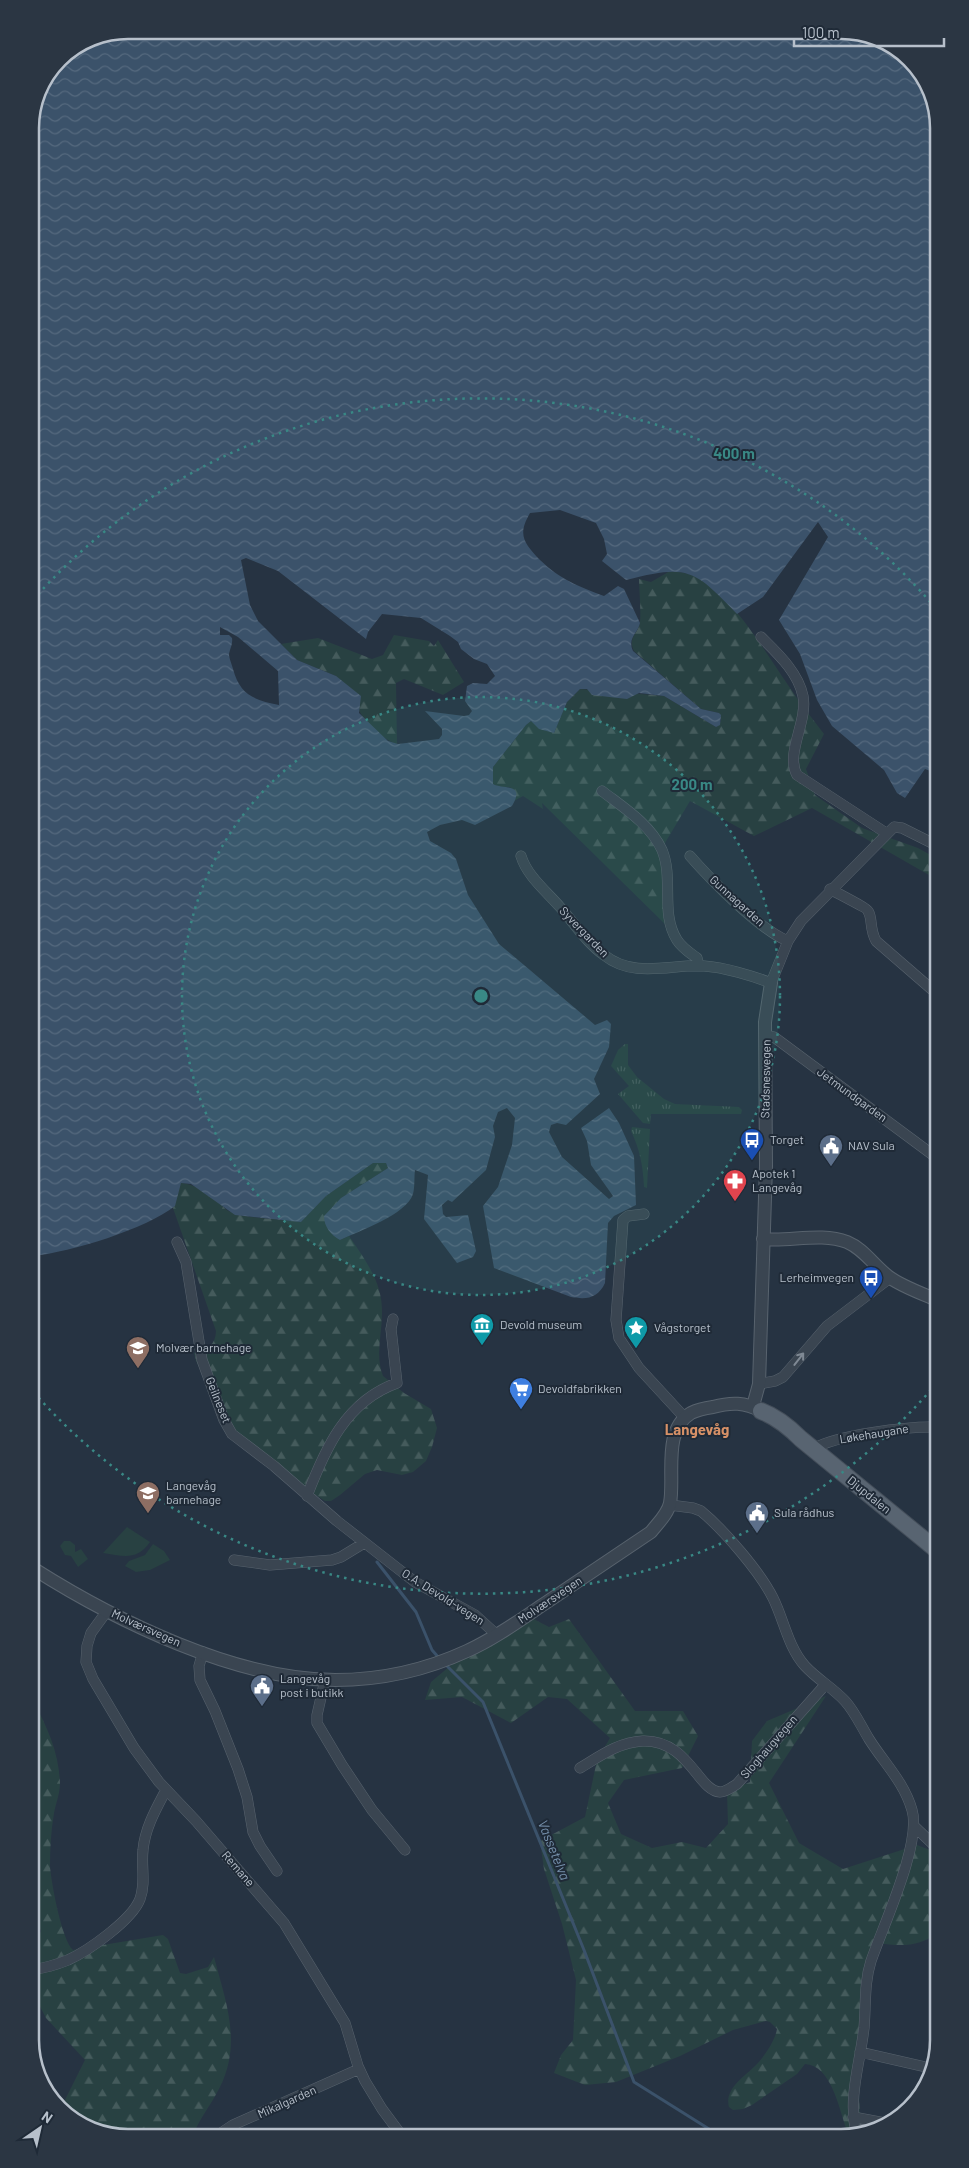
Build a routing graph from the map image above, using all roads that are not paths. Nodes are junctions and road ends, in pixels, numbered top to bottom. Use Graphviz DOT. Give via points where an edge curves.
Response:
graph roads {
  1 [pos="761,637"];
  2 [pos="602,791"];
  3 [pos="886,833"];
  4 [pos="930,842"];
  5 [pos="521,856"];
  6 [pos="690,856"];
  7 [pos="830,889"];
  8 [pos="788,941"];
  9 [pos="699,966"];
  10 [pos="771,983"];
  11 [pos="930,988"];
  12 [pos="766,1035"];
  13 [pos="930,1153"];
  14 [pos="644,1214"];
  15 [pos="763,1239"];
  16 [pos="176,1242"];
  17 [pos="890,1278"];
  18 [pos="930,1297"];
  19 [pos="393,1319"];
  20 [pos="759,1384"];
  21 [pos="757,1409"];
  22 [pos="685,1418"];
  23 [pos="930,1428"];
  24 [pos="807,1444"];
  25 [pos="307,1496"];
  26 [pos="670,1505"];
  27 [pos="364,1543"];
  28 [pos="930,1544"];
  29 [pos="234,1560"];
  30 [pos="39,1572"];
  31 [pos="107,1611"];
  32 [pos="497,1634"];
  33 [pos="202,1652"];
  34 [pos="325,1680"];
  35 [pos="825,1685"];
  36 [pos="580,1768"];
  37 [pos="166,1790"];
  38 [pos="914,1827"];
  39 [pos="930,1842"];
  40 [pos="405,1850"];
  41 [pos="277,1871"];
  42 [pos="39,1968"];
  43 [pos="860,2052"];
  44 [pos="926,2067"];
  45 [pos="359,2069"];
  46 [pos="853,2118"];
  47 [pos="876,2122"];
  48 [pos="855,2128"];
  49 [pos="229,2129"];
  50 [pos="397,2129"];
  1 -- 3 [label="street" via="789,667 803,695 804,719 793,761 797,775"];
  2 -- 9 [label="street" via="646,826 661,849 667,869 667,906 673,931 681,946 697,958"];
  3 -- 4 [label="street" via="894,827 902,828"];
  3 -- 7 [label="street, Stadsnesvegen"];
  5 -- 9 [label="street, Syvergarden" via="528,871 604,955 628,967"];
  6 -- 8 [label="street, Gunnagarden" via="758,922"];
  7 -- 8 [label="street, Stadsnesvegen"];
  7 -- 11 [label="street" via="851,902 865,906 876,941"];
  8 -- 10 [label="street, Stadsnesvegen"];
  9 -- 10 [label="street, Syvergarden"];
  10 -- 12 [label="street, Stadsnesvegen"];
  12 -- 13 [label="street, Jetmundgarden"];
  12 -- 15 [label="street, Stadsnesvegen"];
  14 -- 22 [label="street" via="623,1220 616,1320 619,1338 639,1368"];
  15 -- 17 [label="street" via="809,1238 847,1242"];
  15 -- 20 [label="street, Stadsnesvegen"];
  16 -- 25 [label="street, Geilneset" via="186,1262 202,1360 224,1420 235,1437"];
  17 -- 18 [label="street"];
  20 -- 17 [label="street, one-way" via="783,1377 828,1326"];
  19 -- 25 [label="street" via="391,1329 397,1382 368,1399 342,1424 323,1455"];
  20 -- 21 [label="street, Stadsnesvegen"];
  21 -- 22 [label="street" via="737,1403 722,1404 690,1413"];
  21 -- 24 [label="main road, Djupdalen" via="784,1431"];
  22 -- 26 [label="street" via="672,1441"];
  23 -- 24 [label="street, Løkehaugane"];
  24 -- 28 [label="main road, Djupdalen"];
  25 -- 27 [label="street, O.A. Devold-vegen"];
  26 -- 32 [label="street, Molværsvegen" via="651,1532"];
  26 -- 35 [label="street" via="701,1511 724,1534 768,1588 795,1651"];
  27 -- 29 [label="street" via="332,1560 270,1565"];
  27 -- 32 [label="street, O.A. Devold-vegen" via="426,1590 475,1615"];
  30 -- 31 [label="street, Molværsvegen"];
  31 -- 33 [label="street, Molværsvegen"];
  31 -- 37 [label="street, Remane" via="91,1633 86,1653 88,1669 134,1748"];
  32 -- 34 [label="street, Molværsvegen" via="468,1651 405,1673 358,1680"];
  33 -- 34 [label="street, Molværsvegen" via="271,1673"];
  33 -- 41 [label="street" via="200,1680 238,1769 253,1832"];
  34 -- 40 [label="street" via="317,1723 372,1810"];
  35 -- 36 [label="street, Sloghaugvegen" via="737,1784 728,1790 719,1792 704,1784 696,1770 677,1751 658,1742 622,1745"];
  35 -- 38 [label="street" via="844,1701 899,1780 912,1810"];
  37 -- 42 [label="street" via="148,1826 143,1850 142,1892 130,1914 80,1953"];
  37 -- 45 [label="street, Remane" via="284,1923 345,2023"];
  38 -- 39 [label="street"];
  38 -- 43 [label="street" via="904,1868 866,1982"];
  43 -- 44 [label="street"];
  43 -- 46 [label="street" via="853,2092"];
  45 -- 49 [label="street, Mikalgarden"];
  45 -- 50 [label="street, Remane"];
  46 -- 47 [label="street"];
  46 -- 48 [label="street"];
}
